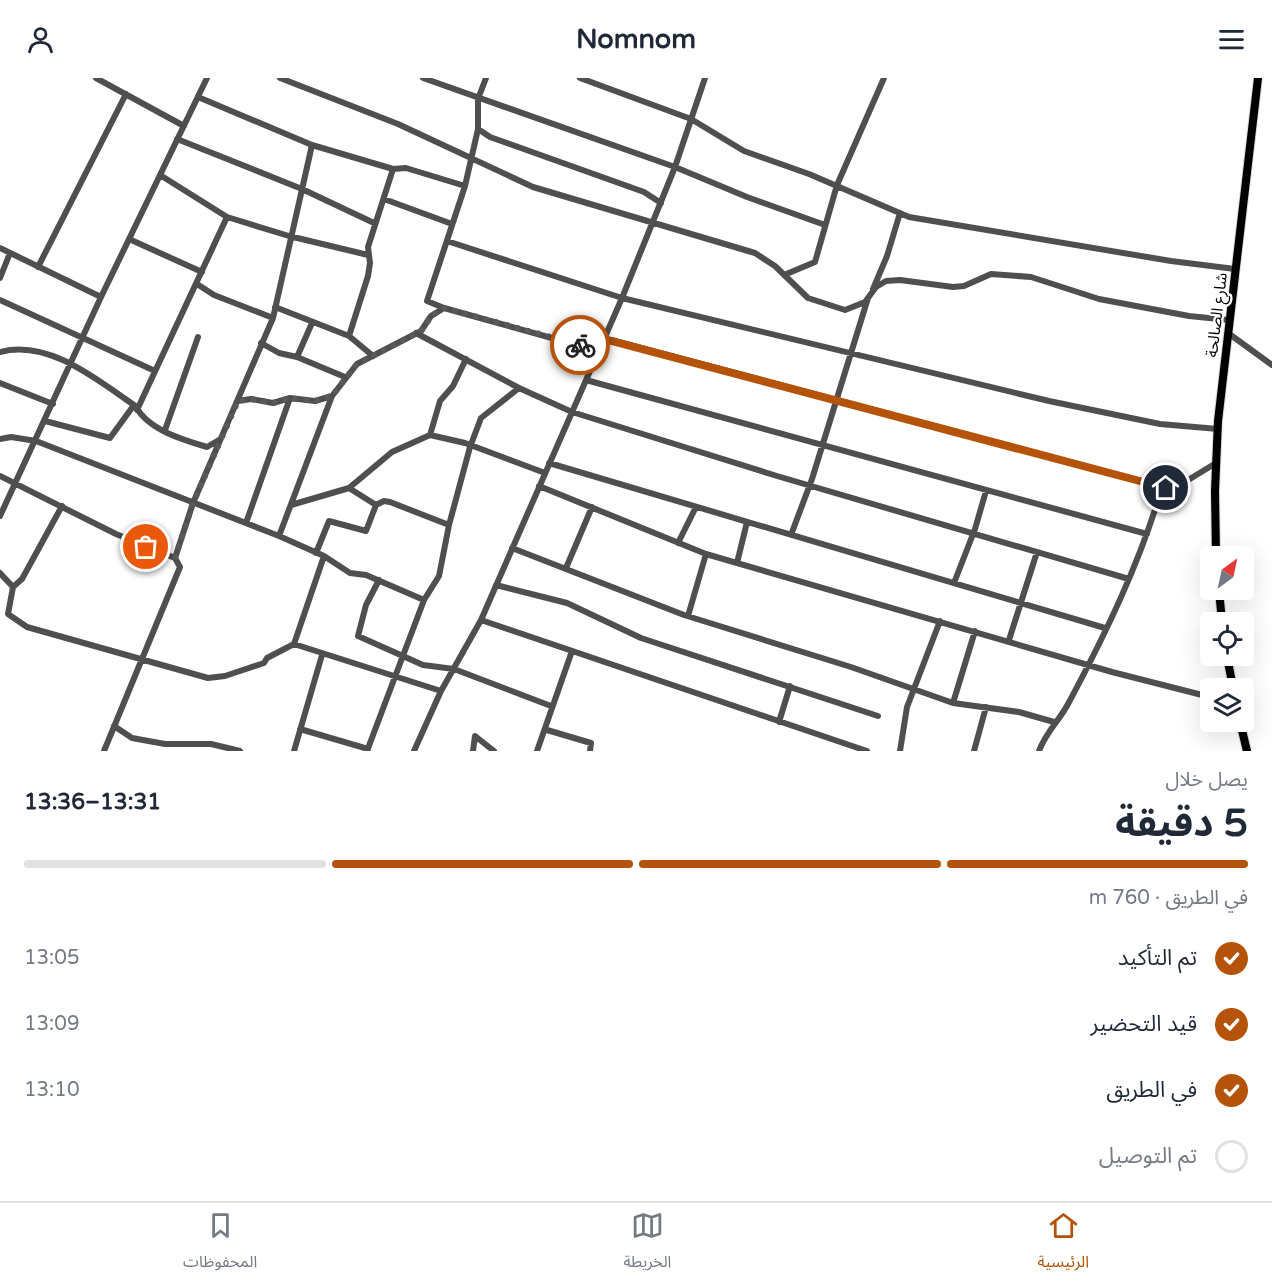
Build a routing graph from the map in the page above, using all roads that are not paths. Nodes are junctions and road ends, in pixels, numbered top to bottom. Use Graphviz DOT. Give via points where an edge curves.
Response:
graph roads {
  1 [pos="96,78"];
  2 [pos="207,78"];
  3 [pos="280,78"];
  4 [pos="423,78"];
  5 [pos="486,78"];
  6 [pos="580,78"];
  7 [pos="705,78"];
  8 [pos="884,78"];
  9 [pos="1258,78"];
  10 [pos="126,94"];
  11 [pos="198,97"];
  12 [pos="478,99"];
  13 [pos="691,119"];
  14 [pos="184,126"];
  15 [pos="478,129"];
  16 [pos="177,139"];
  17 [pos="312,145"];
  18 [pos="471,159"];
  19 [pos="675,167"];
  20 [pos="393,169"];
  21 [pos="160,175"];
  22 [pos="837,185"];
  23 [pos="465,186"];
  24 [pos="302,189"];
  25 [pos="384,199"];
  26 [pos="661,203"];
  27 [pos="900,213"];
  28 [pos="227,217"];
  29 [pos="374,223"];
  30 [pos="652,223"];
  31 [pos="452,224"];
  32 [pos="825,225"];
  33 [pos="291,236"];
  34 [pos="129,239"];
  35 [pos="447,241"];
  36 [pos="0,248"];
  37 [pos="10,253"];
  38 [pos="368,255"];
  39 [pos="38,267"];
  40 [pos="1235,269"];
  41 [pos="202,272"];
  42 [pos="784,276"];
  43 [pos="0,278"];
  44 [pos="197,284"];
  45 [pos="101,297"];
  46 [pos="622,298"];
  47 [pos="868,298"];
  48 [pos="0,300"];
  49 [pos="275,307"];
  50 [pos="444,308"];
  51 [pos="273,318"];
  52 [pos="1229,320"];
  53 [pos="312,323"];
  54 [pos="416,333"];
  55 [pos="1228,333"];
  56 [pos="349,336"];
  57 [pos="83,337"];
  58 [pos="198,338"];
  59 [pos="603,342"];
  60 [pos="261,343"];
  61 [pos="0,352"];
  62 [pos="851,353"];
  63 [pos="373,356"];
  64 [pos="297,357"];
  65 [pos="466,359"];
  66 [pos="70,365"];
  67 [pos="1272,365"];
  68 [pos="155,371"];
  69 [pos="345,377"];
  70 [pos="586,380"];
  71 [pos="0,383"];
  72 [pos="519,388"];
  73 [pos="332,396"];
  74 [pos="290,398"];
  75 [pos="837,400"];
  76 [pos="238,401"];
  77 [pos="53,404"];
  78 [pos="135,407"];
  79 [pos="572,412"];
  80 [pos="45,421"];
  81 [pos="1218,429"];
  82 [pos="165,430"];
  83 [pos="430,435"];
  84 [pos="0,440"];
  85 [pos="219,440"];
  86 [pos="36,441"];
  87 [pos="822,445"];
  88 [pos="471,447"];
  89 [pos="549,463"];
  90 [pos="1216,463"];
  91 [pos="545,473"];
  92 [pos="0,476"];
  93 [pos="16,483"];
  94 [pos="810,485"];
  95 [pos="539,486"];
  96 [pos="1162,487"];
  97 [pos="349,488"];
  98 [pos="986,491"];
  99 [pos="193,503"];
  100 [pos="291,505"];
  101 [pos="376,505"];
  102 [pos="62,506"];
  103 [pos="592,507"];
  104 [pos="696,507"];
  105 [pos="0,516"];
  106 [pos="747,522"];
  107 [pos="246,524"];
  108 [pos="449,525"];
  109 [pos="973,533"];
  110 [pos="1147,534"];
  111 [pos="791,535"];
  112 [pos="279,536"];
  113 [pos="678,543"];
  114 [pos="1216,546"];
  115 [pos="512,548"];
  116 [pos="1037,552"];
  117 [pos="316,553"];
  118 [pos="706,554"];
  119 [pos="324,556"];
  120 [pos="175,558"];
  121 [pos="737,563"];
  122 [pos="566,568"];
  123 [pos="0,573"];
  124 [pos="1129,579"];
  125 [pos="379,580"];
  126 [pos="954,583"];
  127 [pos="496,585"];
  128 [pos="14,587"];
  129 [pos="424,600"];
  130 [pos="1021,603"];
  131 [pos="688,616"];
  132 [pos="481,620"];
  133 [pos="940,621"];
  134 [pos="1105,628"];
  135 [pos="975,631"];
  136 [pos="1009,640"];
  137 [pos="294,644"];
  138 [pos="572,651"];
  139 [pos="322,655"];
  140 [pos="403,655"];
  141 [pos="142,660"];
  142 [pos="1088,664"];
  143 [pos="454,669"];
  144 [pos="395,677"];
  145 [pos="790,686"];
  146 [pos="914,689"];
  147 [pos="441,691"];
  148 [pos="1200,694"];
  149 [pos="954,703"];
  150 [pos="551,706"];
  151 [pos="986,707"];
  152 [pos="878,716"];
  153 [pos="779,722"];
  154 [pos="1054,722"];
  155 [pos="114,726"];
  156 [pos="300,729"];
  157 [pos="547,730"];
  158 [pos="1242,732"];
  159 [pos="368,750"];
  160 [pos="104,751"];
  161 [pos="240,751"];
  162 [pos="294,751"];
  163 [pos="414,751"];
  164 [pos="473,751"];
  165 [pos="494,751"];
  166 [pos="537,751"];
  167 [pos="590,751"];
  168 [pos="867,751"];
  169 [pos="900,751"];
  170 [pos="974,751"];
  171 [pos="1039,751"];
  172 [pos="1247,751"];
  1 -- 10 [label="street"];
  2 -- 11 [label="street"];
  3 -- 18 [label="street" via="398,124"];
  4 -- 12 [label="street"];
  5 -- 12 [label="street"];
  6 -- 13 [label="street"];
  7 -- 13 [label="street"];
  8 -- 22 [label="street"];
  9 -- 40 [label="main road, شارع الصالحة"];
  10 -- 14 [label="street"];
  10 -- 39 [label="street"];
  11 -- 14 [label="street"];
  11 -- 17 [label="street"];
  12 -- 15 [label="street"];
  12 -- 19 [label="street"];
  13 -- 19 [label="street"];
  13 -- 22 [label="street" via="744,150"];
  14 -- 16 [label="street"];
  15 -- 18 [label="street"];
  15 -- 26 [label="street" via="490,137 644,192"];
  16 -- 21 [label="street"];
  16 -- 24 [label="street"];
  17 -- 20 [label="street"];
  17 -- 24 [label="street"];
  18 -- 23 [label="street"];
  18 -- 30 [label="street" via="532,187"];
  19 -- 26 [label="street"];
  19 -- 32 [label="street"];
  20 -- 23 [label="street" via="406,168"];
  20 -- 25 [label="street"];
  21 -- 28 [label="street"];
  21 -- 34 [label="street"];
  22 -- 27 [label="street"];
  22 -- 32 [label="street"];
  23 -- 31 [label="street"];
  24 -- 29 [label="street"];
  24 -- 33 [label="street"];
  25 -- 29 [label="street"];
  25 -- 31 [label="street"];
  26 -- 30 [label="street"];
  27 -- 40 [label="street"];
  27 -- 47 [label="street"];
  28 -- 33 [label="street"];
  28 -- 41 [label="street"];
  29 -- 38 [label="street"];
  30 -- 42 [label="street" via="748,250 769,261"];
  30 -- 46 [label="street"];
  31 -- 35 [label="street"];
  32 -- 42 [label="street" via="815,262"];
  33 -- 38 [label="street"];
  33 -- 49 [label="street"];
  34 -- 41 [label="street"];
  34 -- 45 [label="street"];
  35 -- 46 [label="street"];
  35 -- 50 [label="street" via="428,301"];
  36 -- 37 [label="street"];
  37 -- 39 [label="street"];
  37 -- 43 [label="street"];
  38 -- 56 [label="street" via="368,276"];
  39 -- 45 [label="street"];
  40 -- 52 [label="main road, شارع الصالحة"];
  41 -- 44 [label="street"];
  42 -- 47 [label="street" via="808,298 845,310"];
  44 -- 51 [label="street" via="214,295"];
  44 -- 68 [label="street"];
  45 -- 57 [label="street"];
  46 -- 59 [label="street"];
  46 -- 62 [label="street"];
  47 -- 52 [label="street" via="879,284 891,280 953,287 991,274 1031,277 1099,299"];
  47 -- 62 [label="street"];
  48 -- 57 [label="street"];
  49 -- 51 [label="street"];
  49 -- 53 [label="street"];
  50 -- 54 [label="street"];
  50 -- 59 [label="street" via="577,345"];
  51 -- 60 [label="street"];
  52 -- 55 [label="main road, شارع الصالحة"];
  53 -- 56 [label="street"];
  53 -- 64 [label="street"];
  54 -- 63 [label="street"];
  54 -- 65 [label="street"];
  55 -- 67 [label="street"];
  55 -- 81 [label="main road, شارع الصالحة"];
  56 -- 63 [label="street"];
  57 -- 66 [label="street"];
  57 -- 68 [label="street"];
  58 -- 82 [label="street"];
  59 -- 70 [label="street"];
  59 -- 75 [label="street"];
  60 -- 64 [label="street"];
  60 -- 76 [label="street"];
  61 -- 66 [label="street" via="15,348 45,353"];
  62 -- 75 [label="street"];
  62 -- 81 [label="street" via="1160,424"];
  63 -- 69 [label="street" via="357,364"];
  64 -- 69 [label="street"];
  65 -- 72 [label="street"];
  65 -- 83 [label="street" via="453,386 440,401"];
  66 -- 77 [label="street"];
  66 -- 78 [label="street"];
  68 -- 78 [label="street"];
  69 -- 73 [label="street"];
  70 -- 79 [label="street"];
  70 -- 87 [label="street"];
  71 -- 77 [label="street"];
  72 -- 79 [label="street"];
  72 -- 88 [label="street" via="481,418"];
  73 -- 74 [label="street" via="315,401"];
  73 -- 100 [label="street"];
  74 -- 76 [label="street" via="273,403"];
  74 -- 107 [label="street"];
  75 -- 87 [label="street"];
  75 -- 96 [label="street"];
  76 -- 85 [label="street"];
  77 -- 80 [label="street"];
  78 -- 80 [label="street" via="110,438"];
  78 -- 82 [label="street" via="145,421"];
  79 -- 89 [label="street"];
  79 -- 94 [label="street"];
  80 -- 86 [label="street"];
  81 -- 90 [label="main road, شارع الصالحة"];
  82 -- 85 [label="street" via="207,447"];
  83 -- 88 [label="street"];
  83 -- 97 [label="street" via="392,452"];
  84 -- 86 [label="street" via="11,437"];
  85 -- 99 [label="street"];
  86 -- 93 [label="street"];
  86 -- 99 [label="street"];
  87 -- 94 [label="street"];
  87 -- 98 [label="street"];
  88 -- 91 [label="street"];
  88 -- 108 [label="street"];
  89 -- 91 [label="street"];
  89 -- 104 [label="street"];
  90 -- 96 [label="street" via="1180,485"];
  90 -- 114 [label="main road, شارع الصالحة"];
  91 -- 95 [label="street"];
  92 -- 93 [label="street"];
  93 -- 102 [label="street"];
  93 -- 105 [label="street"];
  94 -- 109 [label="street"];
  94 -- 111 [label="street"];
  95 -- 103 [label="street"];
  95 -- 115 [label="street"];
  96 -- 110 [label="street"];
  97 -- 100 [label="street"];
  97 -- 101 [label="street"];
  98 -- 109 [label="street"];
  98 -- 110 [label="street"];
  99 -- 107 [label="street"];
  99 -- 120 [label="street"];
  100 -- 112 [label="street"];
  101 -- 108 [label="street" via="390,502"];
  101 -- 117 [label="street" via="366,531 329,521"];
  102 -- 120 [label="street"];
  102 -- 128 [label="street"];
  103 -- 113 [label="street"];
  103 -- 122 [label="street"];
  104 -- 106 [label="street"];
  104 -- 113 [label="street"];
  106 -- 111 [label="street"];
  106 -- 121 [label="street"];
  107 -- 112 [label="street"];
  108 -- 129 [label="street" via="439,576"];
  109 -- 116 [label="street"];
  109 -- 126 [label="street"];
  110 -- 124 [label="street"];
  111 -- 126 [label="street"];
  112 -- 117 [label="street"];
  113 -- 118 [label="street"];
  115 -- 122 [label="street"];
  115 -- 127 [label="street"];
  116 -- 124 [label="street"];
  116 -- 130 [label="street"];
  117 -- 119 [label="street"];
  118 -- 121 [label="street"];
  118 -- 131 [label="street"];
  119 -- 125 [label="street" via="350,573"];
  119 -- 137 [label="street"];
  120 -- 141 [label="street" via="180,572"];
  121 -- 133 [label="street"];
  122 -- 131 [label="street"];
  123 -- 128 [label="street"];
  124 -- 134 [label="street"];
  125 -- 129 [label="street"];
  125 -- 140 [label="street" via="366,605 358,636"];
  126 -- 130 [label="street"];
  127 -- 132 [label="street"];
  127 -- 145 [label="street" via="567,603 641,638"];
  128 -- 141 [label="street" via="8,614 27,627"];
  129 -- 140 [label="street"];
  130 -- 134 [label="street"];
  130 -- 136 [label="street"];
  131 -- 146 [label="street"];
  132 -- 138 [label="street"];
  132 -- 143 [label="street"];
  133 -- 135 [label="street"];
  133 -- 146 [label="street"];
  134 -- 142 [label="street"];
  135 -- 136 [label="street"];
  135 -- 149 [label="street"];
  136 -- 142 [label="street"];
  137 -- 139 [label="street"];
  137 -- 141 [label="street" via="264,663 208,678"];
  138 -- 150 [label="street"];
  138 -- 153 [label="street"];
  139 -- 144 [label="street"];
  139 -- 156 [label="street"];
  140 -- 143 [label="street" via="423,665"];
  140 -- 144 [label="street"];
  141 -- 155 [label="street"];
  142 -- 148 [label="street"];
  142 -- 154 [label="street" via="1069,704"];
  143 -- 147 [label="street"];
  143 -- 150 [label="street"];
  144 -- 147 [label="street"];
  144 -- 159 [label="street"];
  145 -- 152 [label="street"];
  145 -- 153 [label="street"];
  146 -- 149 [label="street"];
  146 -- 169 [label="street"];
  147 -- 163 [label="street"];
  149 -- 151 [label="street"];
  150 -- 157 [label="street"];
  151 -- 154 [label="street"];
  151 -- 170 [label="street"];
  153 -- 168 [label="street"];
  154 -- 171 [label="street"];
  155 -- 160 [label="street"];
  155 -- 161 [label="street" via="132,738 165,744 211,744"];
  156 -- 159 [label="street"];
  156 -- 162 [label="street"];
  157 -- 166 [label="street"];
  157 -- 167 [label="street" via="591,743"];
  158 -- 172 [label="main road"];
  164 -- 165 [label="street" via="475,735"];
}
